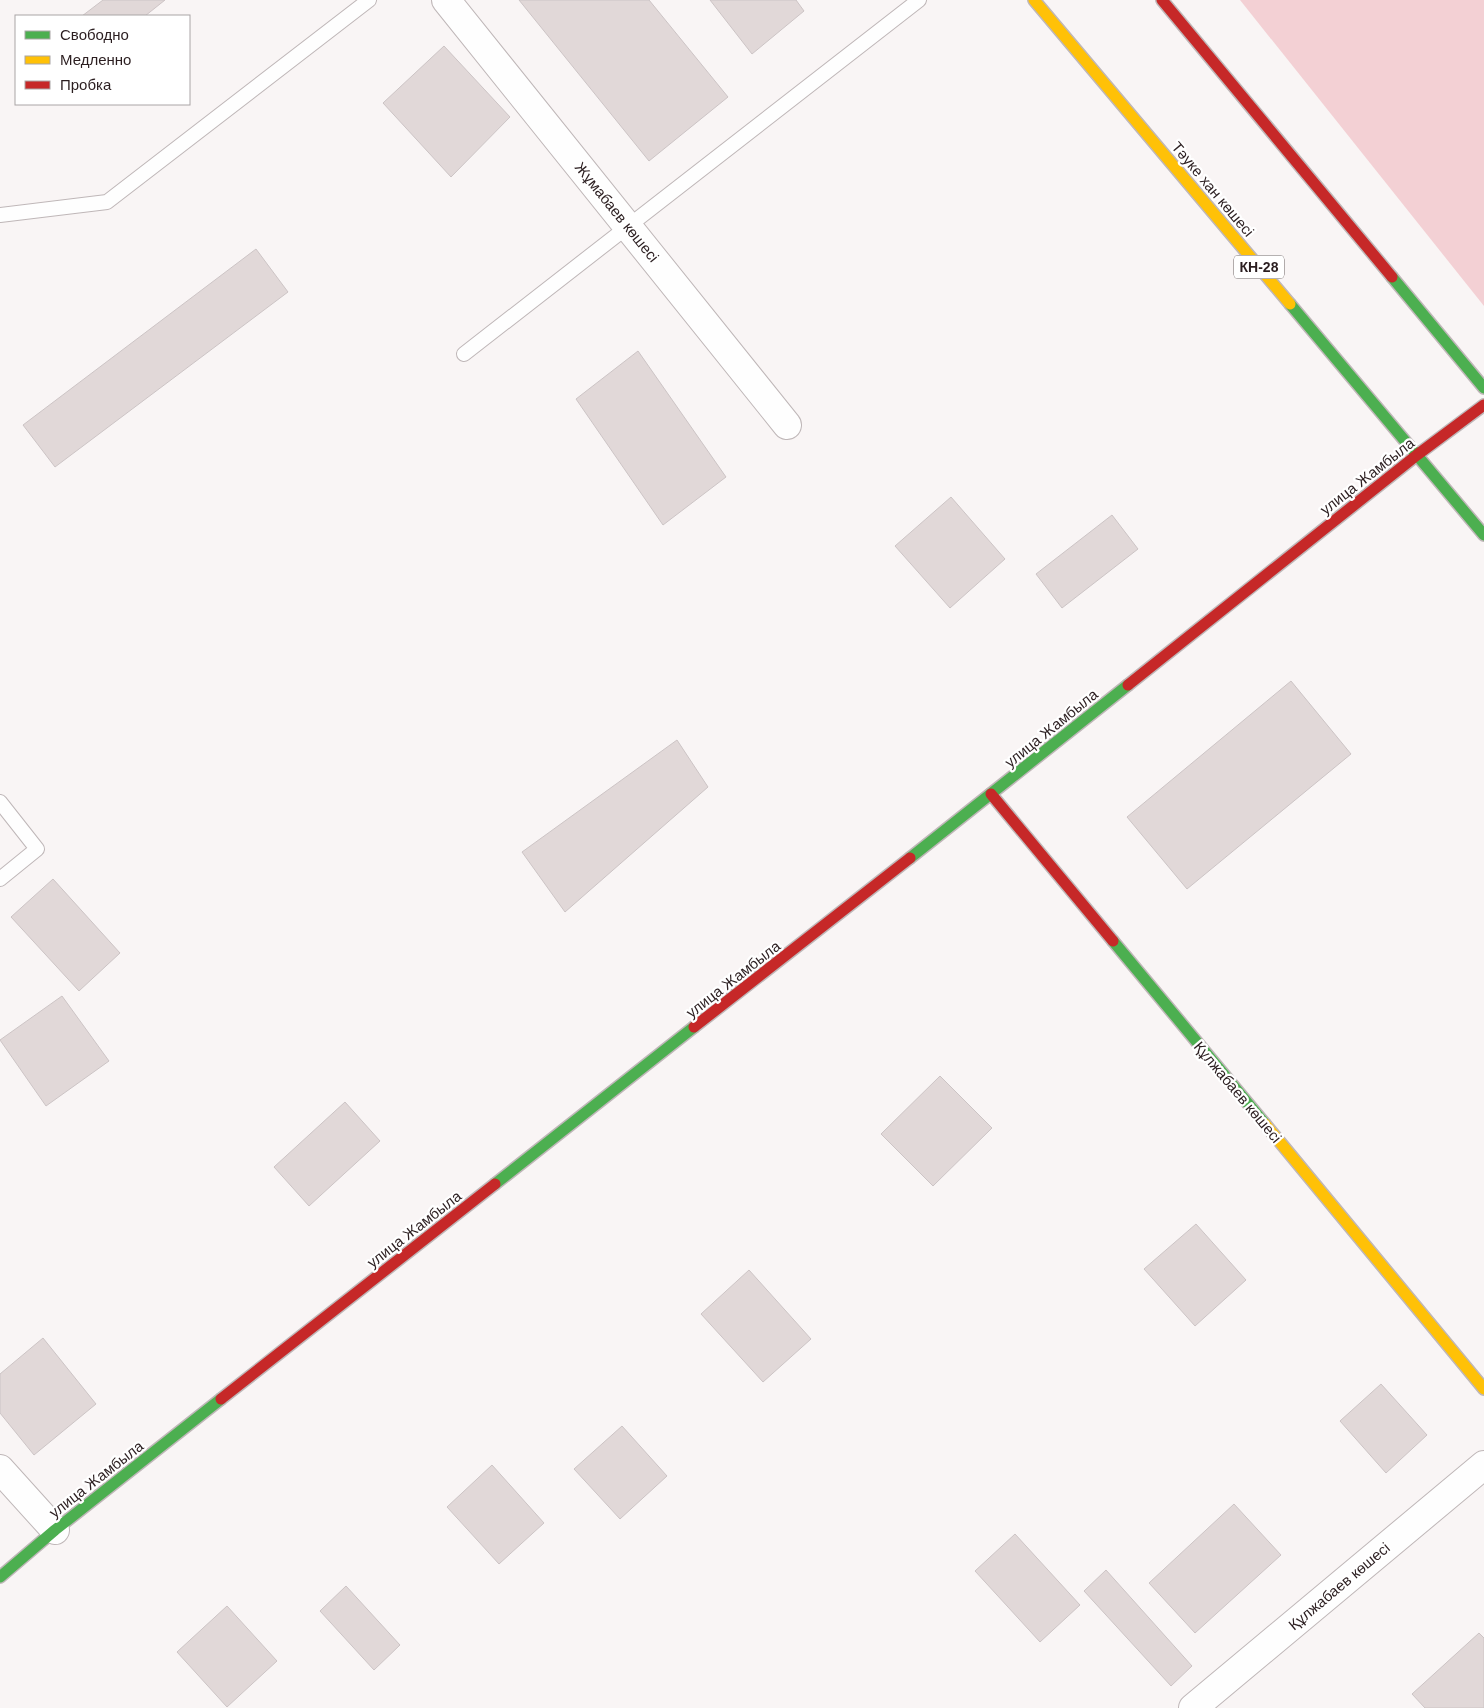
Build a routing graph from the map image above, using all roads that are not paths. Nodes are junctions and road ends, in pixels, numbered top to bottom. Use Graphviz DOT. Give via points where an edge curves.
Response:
graph roads {
  1 [pos="368,0"];
  2 [pos="446,0"];
  3 [pos="919,0"];
  4 [pos="1034,0"];
  5 [pos="1162,0"];
  6 [pos="0,215"];
  7 [pos="628,226"];
  8 [pos="464,354"];
  9 [pos="1484,388"];
  10 [pos="1484,405"];
  11 [pos="787,425"];
  12 [pos="1417,455"];
  13 [pos="1484,535"];
  14 [pos="991,794"];
  15 [pos="0,802"];
  16 [pos="0,879"];
  17 [pos="1484,1389"];
  18 [pos="1484,1465"];
  19 [pos="0,1469"];
  20 [pos="55,1530"];
  21 [pos="0,1577"];
  22 [pos="1194,1708"];
  1 -- 6 [label="lane" via="107,202"];
  2 -- 7 [label="street, Жұмабаев көшесі"];
  3 -- 7 [label="lane"];
  4 -- 12 [label="street, Тәуке хан көшесі / КН-28"];
  5 -- 9 [label="street"];
  7 -- 8 [label="lane"];
  7 -- 11 [label="street, Жұмабаев көшесі"];
  10 -- 12 [label="street, улица Жамбыла"];
  12 -- 13 [label="street, Тәуке хан көшесі / КН-28"];
  12 -- 14 [label="street, улица Жамбыла"];
  14 -- 17 [label="street, Құлжабаев көшесі"];
  14 -- 20 [label="street, улица Жамбыла"];
  15 -- 16 [label="lane" via="37,850"];
  18 -- 22 [label="street, Құлжабаев көшесі"];
  19 -- 20 [label="street"];
  20 -- 21 [label="street, улица Жамбыла"];
}
